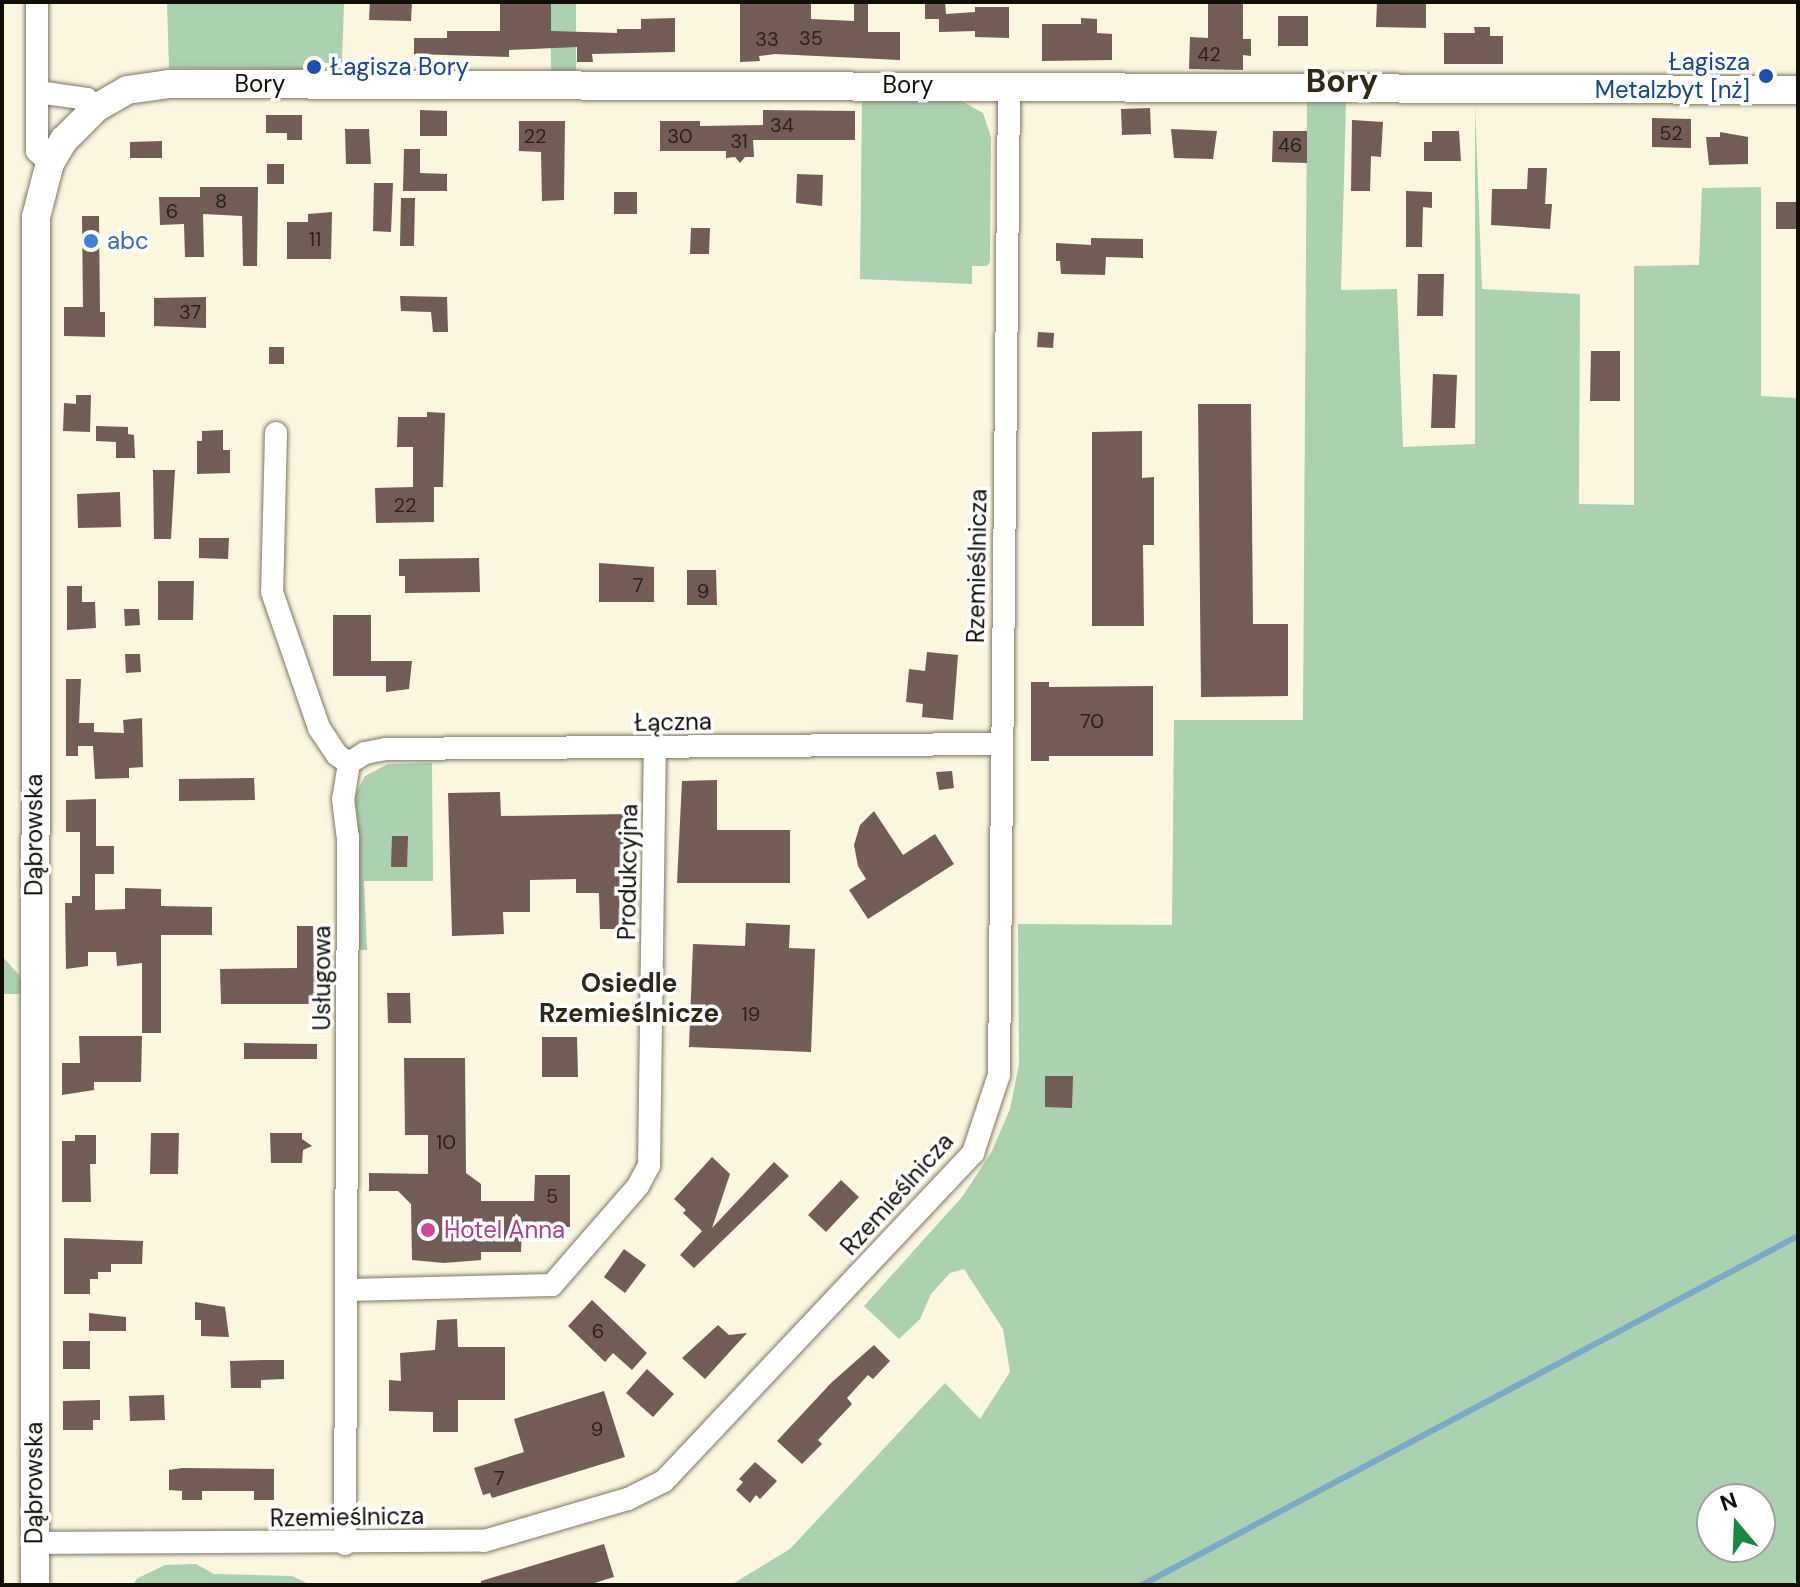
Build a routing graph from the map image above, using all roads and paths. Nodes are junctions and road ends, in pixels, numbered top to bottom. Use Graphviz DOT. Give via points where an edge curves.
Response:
graph roads {
  1 [pos="37,2"];
  2 [pos="1009,85"];
  3 [pos="1798,90"];
  4 [pos="38,92"];
  5 [pos="96,108"];
  6 [pos="50,163"];
  7 [pos="276,433"];
  8 [pos="1000,744"];
  9 [pos="655,749"];
  10 [pos="349,763"];
  11 [pos="349,1290"];
  12 [pos="34,1543"];
  13 [pos="345,1544"];
  14 [pos="35,1585"];
  1 -- 4 [label="street"];
  2 -- 3 [label="street, Bory"];
  2 -- 5 [label="street, Bory" via="169,84 127,90"];
  2 -- 8 [label="street, Rzemieślnicza"];
  4 -- 5 [label="street" via="87,99"];
  4 -- 6 [label="street" via="37,151"];
  5 -- 6 [label="street, Bory" via="64,140"];
  6 -- 12 [label="street, Dąbrowska" via="36,217 35,282"];
  7 -- 10 [label="street" via="272,592 319,728"];
  8 -- 9 [label="street, Łączna"];
  8 -- 13 [label="street, Rzemieślnicza" via="999,1075 973,1153 664,1481 628,1499 484,1541"];
  9 -- 10 [label="street, Łączna" via="385,749"];
  9 -- 11 [label="street, Produkcyjna" via="649,1165 638,1186 552,1285"];
  10 -- 11 [label="street, Usługowa" via="343,799 348,837"];
  11 -- 13 [label="street, Usługowa"];
  12 -- 13 [label="street, Rzemieślnicza"];
  12 -- 14 [label="street, Dąbrowska"];
}
